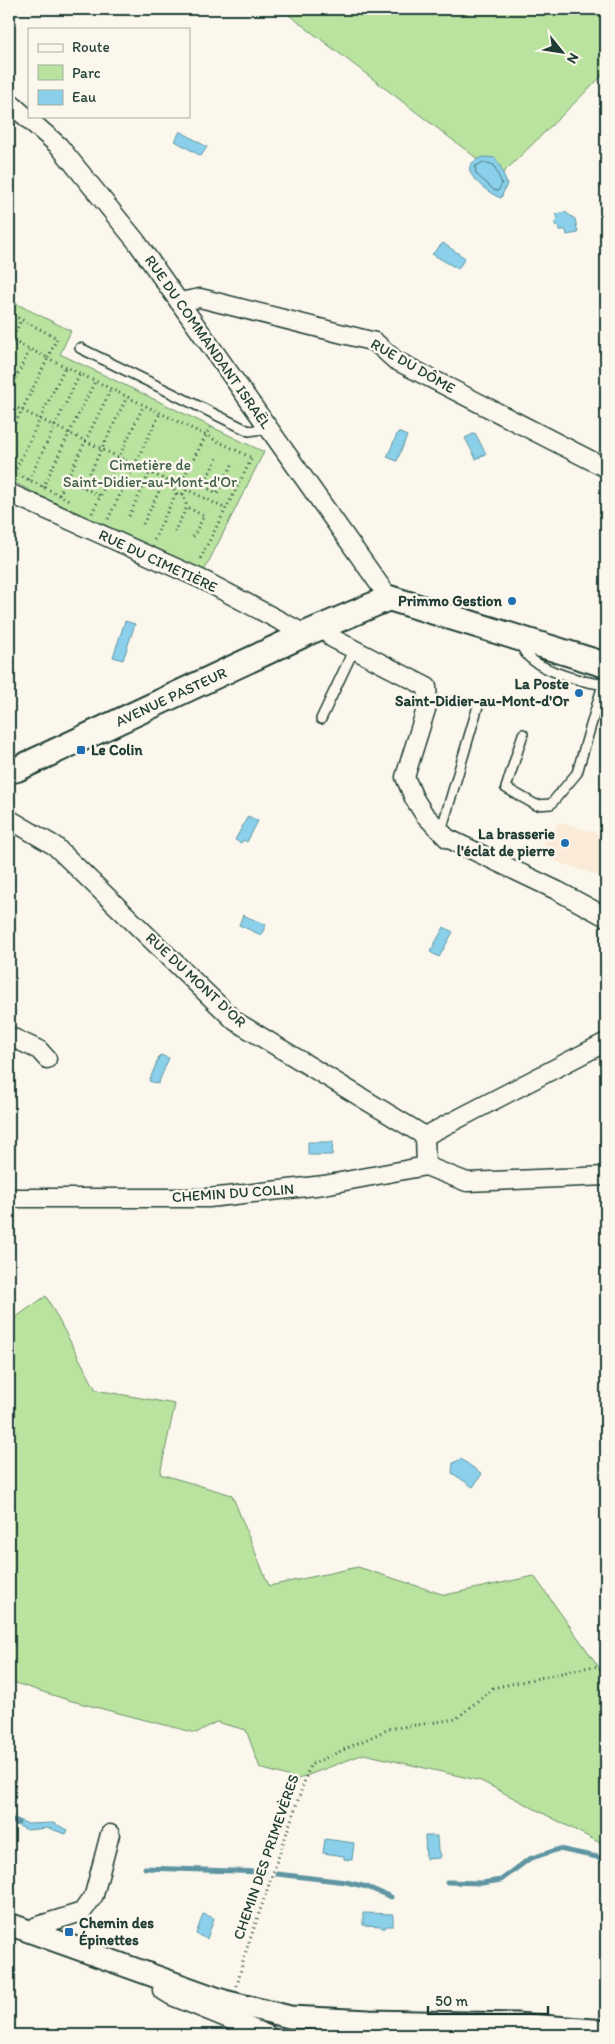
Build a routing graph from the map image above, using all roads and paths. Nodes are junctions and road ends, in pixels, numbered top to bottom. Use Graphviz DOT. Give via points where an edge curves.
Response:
graph roads {
  1 [pos="12,112"];
  2 [pos="179,302"];
  3 [pos="9,313"];
  4 [pos="21,320"];
  5 [pos="10,340"];
  6 [pos="9,346"];
  7 [pos="80,348"];
  8 [pos="30,349"];
  9 [pos="48,358"];
  10 [pos="65,366"];
  11 [pos="80,374"];
  12 [pos="95,381"];
  13 [pos="111,389"];
  14 [pos="9,392"];
  15 [pos="127,397"];
  16 [pos="9,404"];
  17 [pos="144,405"];
  18 [pos="22,410"];
  19 [pos="160,413"];
  20 [pos="40,419"];
  21 [pos="55,426"];
  22 [pos="269,428"];
  23 [pos="69,433"];
  24 [pos="206,435"];
  25 [pos="9,436"];
  26 [pos="86,441"];
  27 [pos="102,449"];
  28 [pos="218,456"];
  29 [pos="119,457"];
  30 [pos="233,463"];
  31 [pos="135,465"];
  32 [pos="606,465"];
  33 [pos="150,472"];
  34 [pos="14,473"];
  35 [pos="165,479"];
  36 [pos="29,480"];
  37 [pos="67,480"];
  38 [pos="182,481"];
  39 [pos="174,484"];
  40 [pos="203,486"];
  41 [pos="43,487"];
  42 [pos="83,487"];
  43 [pos="186,487"];
  44 [pos="9,493"];
  45 [pos="176,493"];
  46 [pos="183,494"];
  47 [pos="59,495"];
  48 [pos="100,496"];
  49 [pos="187,507"];
  50 [pos="226,510"];
  51 [pos="92,512"];
  52 [pos="129,516"];
  53 [pos="108,519"];
  54 [pos="143,524"];
  55 [pos="174,532"];
  56 [pos="192,539"];
  57 [pos="154,540"];
  58 [pos="200,561"];
  59 [pos="389,598"];
  60 [pos="316,630"];
  61 [pos="354,649"];
  62 [pos="605,674"];
  63 [pos="606,674"];
  64 [pos="478,706"];
  65 [pos="321,719"];
  66 [pos="522,734"];
  67 [pos="9,771"];
  68 [pos="9,819"];
  69 [pos="441,831"];
  70 [pos="606,917"];
  71 [pos="9,1036"];
  72 [pos="606,1042"];
  73 [pos="47,1059"];
  74 [pos="424,1136"];
  75 [pos="426,1166"];
  76 [pos="606,1176"];
  77 [pos="9,1198"];
  78 [pos="606,1671"];
  79 [pos="110,1834"];
  80 [pos="9,1924"];
  81 [pos="35,1932"];
  82 [pos="166,1981"];
  83 [pos="232,2004"];
  84 [pos="606,2031"];
  85 [pos="268,2035"];
  1 -- 2 [label="street, RUE DU COMMANDANT ISRAËL" via="59,146 136,241"];
  2 -- 22 [label="street, RUE DU COMMANDANT ISRAËL"];
  2 -- 32 [label="street, RUE DU DÔME" via="200,298 375,342 395,360"];
  3 -- 4 [label="path"];
  4 -- 5 [label="path"];
  4 -- 9 [label="path" via="57,338"];
  5 -- 6 [label="path"];
  5 -- 8 [label="path"];
  7 -- 22 [label="lane" via="249,431"];
  8 -- 9 [label="path"];
  8 -- 14 [label="path"];
  9 -- 10 [label="path"];
  9 -- 18 [label="path"];
  10 -- 11 [label="path"];
  10 -- 20 [label="path"];
  11 -- 12 [label="path"];
  11 -- 21 [label="path"];
  12 -- 13 [label="path"];
  12 -- 23 [label="path"];
  13 -- 15 [label="path"];
  13 -- 26 [label="path"];
  15 -- 17 [label="path"];
  15 -- 27 [label="path"];
  16 -- 18 [label="path"];
  17 -- 19 [label="path"];
  17 -- 29 [label="path"];
  18 -- 20 [label="path"];
  18 -- 25 [label="path"];
  19 -- 24 [label="path"];
  19 -- 31 [label="path"];
  20 -- 21 [label="path"];
  20 -- 34 [label="path"];
  21 -- 23 [label="path"];
  21 -- 36 [label="path"];
  22 -- 59 [label="street, RUE DU COMMANDANT ISRAËL"];
  23 -- 26 [label="path"];
  23 -- 41 [label="path"];
  24 -- 38 [label="path"];
  24 -- 50 [label="path" via="252,458"];
  26 -- 27 [label="path"];
  26 -- 37 [label="path"];
  27 -- 29 [label="path"];
  27 -- 42 [label="path"];
  28 -- 40 [label="path"];
  29 -- 31 [label="path"];
  29 -- 48 [label="path"];
  30 -- 40 [label="path" via="217,493"];
  31 -- 33 [label="path"];
  31 -- 53 [label="path"];
  33 -- 35 [label="path"];
  33 -- 52 [label="path"];
  35 -- 39 [label="path"];
  35 -- 54 [label="path"];
  37 -- 42 [label="path"];
  37 -- 47 [label="path"];
  38 -- 39 [label="path"];
  38 -- 43 [label="path"];
  39 -- 45 [label="path"];
  40 -- 43 [label="path" via="196,482"];
  42 -- 48 [label="path"];
  43 -- 46 [label="path"];
  43 -- 50 [label="path"];
  44 -- 60 [label="street, RUE DU CIMETIÈRE"];
  45 -- 46 [label="path"];
  45 -- 57 [label="path"];
  46 -- 49 [label="path"];
  48 -- 51 [label="path"];
  49 -- 55 [label="path"];
  49 -- 56 [label="path" via="204,516"];
  50 -- 58 [label="path"];
  59 -- 60 [label="main road, AVENUE PASTEUR"];
  59 -- 62 [label="main road" via="522,639"];
  60 -- 61 [label="street"];
  60 -- 67 [label="main road, AVENUE PASTEUR"];
  61 -- 65 [label="lane"];
  61 -- 69 [label="street" via="427,687 428,703 405,777 424,814"];
  62 -- 63 [label="lane"];
  62 -- 66 [label="lane" via="577,772 551,804 536,805 506,788"];
  64 -- 69 [label="lane"];
  68 -- 74 [label="street, RUE DU MONT D'OR" via="55,846 235,1021"];
  69 -- 70 [label="street" via="448,838"];
  71 -- 73 [label="street" via="39,1050"];
  72 -- 74 [label="street"];
  74 -- 75 [label="street"];
  75 -- 76 [label="street" via="467,1182"];
  75 -- 77 [label="street, CHEMIN DU COLIN" via="324,1185 209,1198"];
  78 -- 83 [label="path, CHEMIN DES PRIMEVÈRES" via="594,1666 493,1688 456,1719 388,1729 310,1765 244,1957"];
  79 -- 81 [label="street" via="94,1895 82,1912 37,1926"];
  80 -- 81 [label="street"];
  81 -- 82 [label="street"];
  82 -- 83 [label="street"];
  82 -- 85 [label="street" via="162,1990 172,1996"];
  83 -- 84 [label="street" via="290,2017 516,2024"];
}
